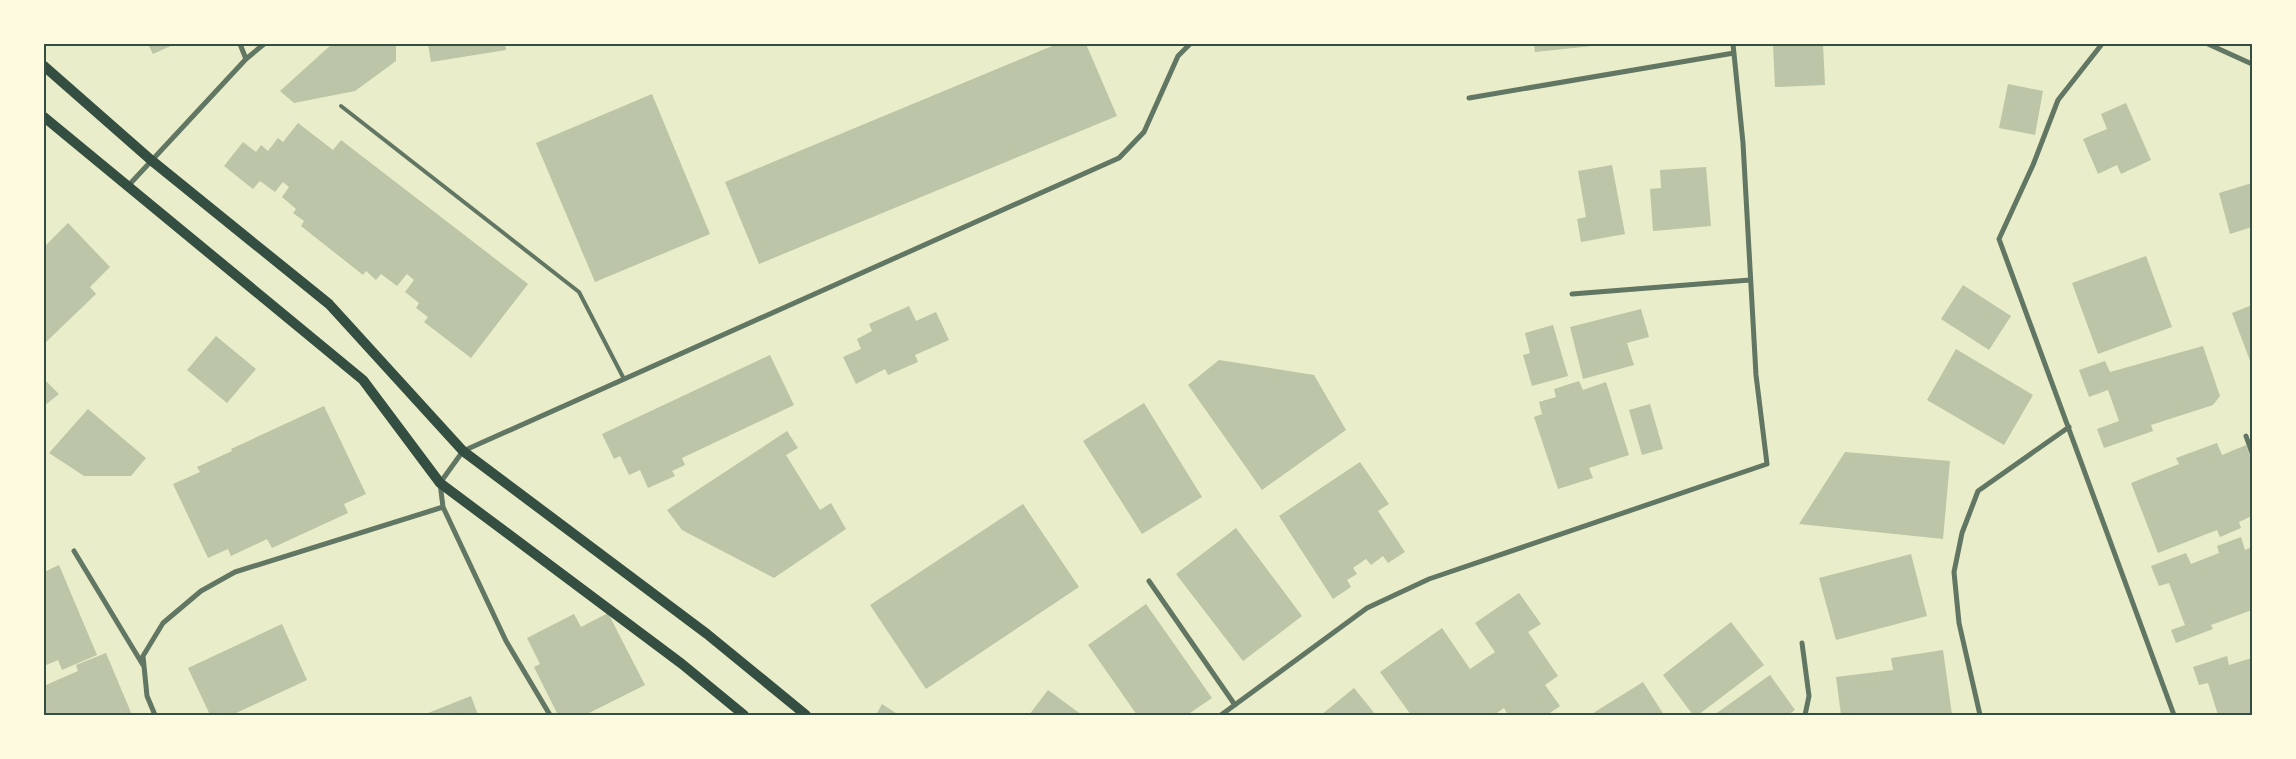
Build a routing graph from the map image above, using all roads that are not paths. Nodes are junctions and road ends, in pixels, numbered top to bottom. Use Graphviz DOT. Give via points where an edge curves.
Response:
graph roads {
  1 [pos="240,44"];
  2 [pos="264,44"];
  3 [pos="1190,44"];
  4 [pos="1733,44"];
  5 [pos="2102,44"];
  6 [pos="2208,44"];
  7 [pos="1734,52"];
  8 [pos="246,59"];
  9 [pos="2252,64"];
  10 [pos="44,66"];
  11 [pos="1469,98"];
  12 [pos="341,106"];
  13 [pos="44,117"];
  14 [pos="151,160"];
  15 [pos="127,186"];
  16 [pos="1750,280"];
  17 [pos="1572,294"];
  18 [pos="624,379"];
  19 [pos="2069,428"];
  20 [pos="2246,436"];
  21 [pos="462,451"];
  22 [pos="2252,453"];
  23 [pos="440,483"];
  24 [pos="442,507"];
  25 [pos="74,550"];
  26 [pos="1150,581"];
  27 [pos="1802,643"];
  28 [pos="145,668"];
  29 [pos="1235,705"];
  30 [pos="155,715"];
  31 [pos="550,715"];
  32 [pos="744,715"];
  33 [pos="806,715"];
  34 [pos="1221,715"];
  35 [pos="1805,715"];
  36 [pos="1980,715"];
  37 [pos="2174,715"];
  1 -- 8 [label="street"];
  2 -- 8 [label="street"];
  3 -- 18 [label="street" via="1178,56 1144,132 1119,158"];
  4 -- 7 [label="street"];
  5 -- 19 [label="street" via="2058,100 1999,239"];
  6 -- 9 [label="street"];
  7 -- 11 [label="street"];
  7 -- 16 [label="street" via="1743,143"];
  8 -- 14 [label="street"];
  10 -- 14 [label="main road"];
  12 -- 18 [label="lane" via="579,292"];
  13 -- 15 [label="main road"];
  14 -- 15 [label="street"];
  14 -- 21 [label="main road" via="329,304"];
  15 -- 23 [label="main road" via="363,380"];
  16 -- 17 [label="street"];
  16 -- 29 [label="street" via="1766,464 1429,579 1367,608"];
  18 -- 21 [label="street"];
  19 -- 36 [label="street" via="1978,492 1962,533 1954,572 1959,623"];
  19 -- 37 [label="street"];
  20 -- 22 [label="street"];
  21 -- 23 [label="street"];
  21 -- 33 [label="main road" via="707,634"];
  23 -- 24 [label="street"];
  23 -- 32 [label="main road" via="682,664"];
  24 -- 28 [label="street" via="235,572 201,591 163,623 143,656"];
  24 -- 31 [label="street" via="506,642"];
  25 -- 28 [label="street"];
  26 -- 29 [label="street"];
  27 -- 35 [label="street" via="1809,696"];
  28 -- 30 [label="street" via="147,696"];
  29 -- 34 [label="street"];
}
